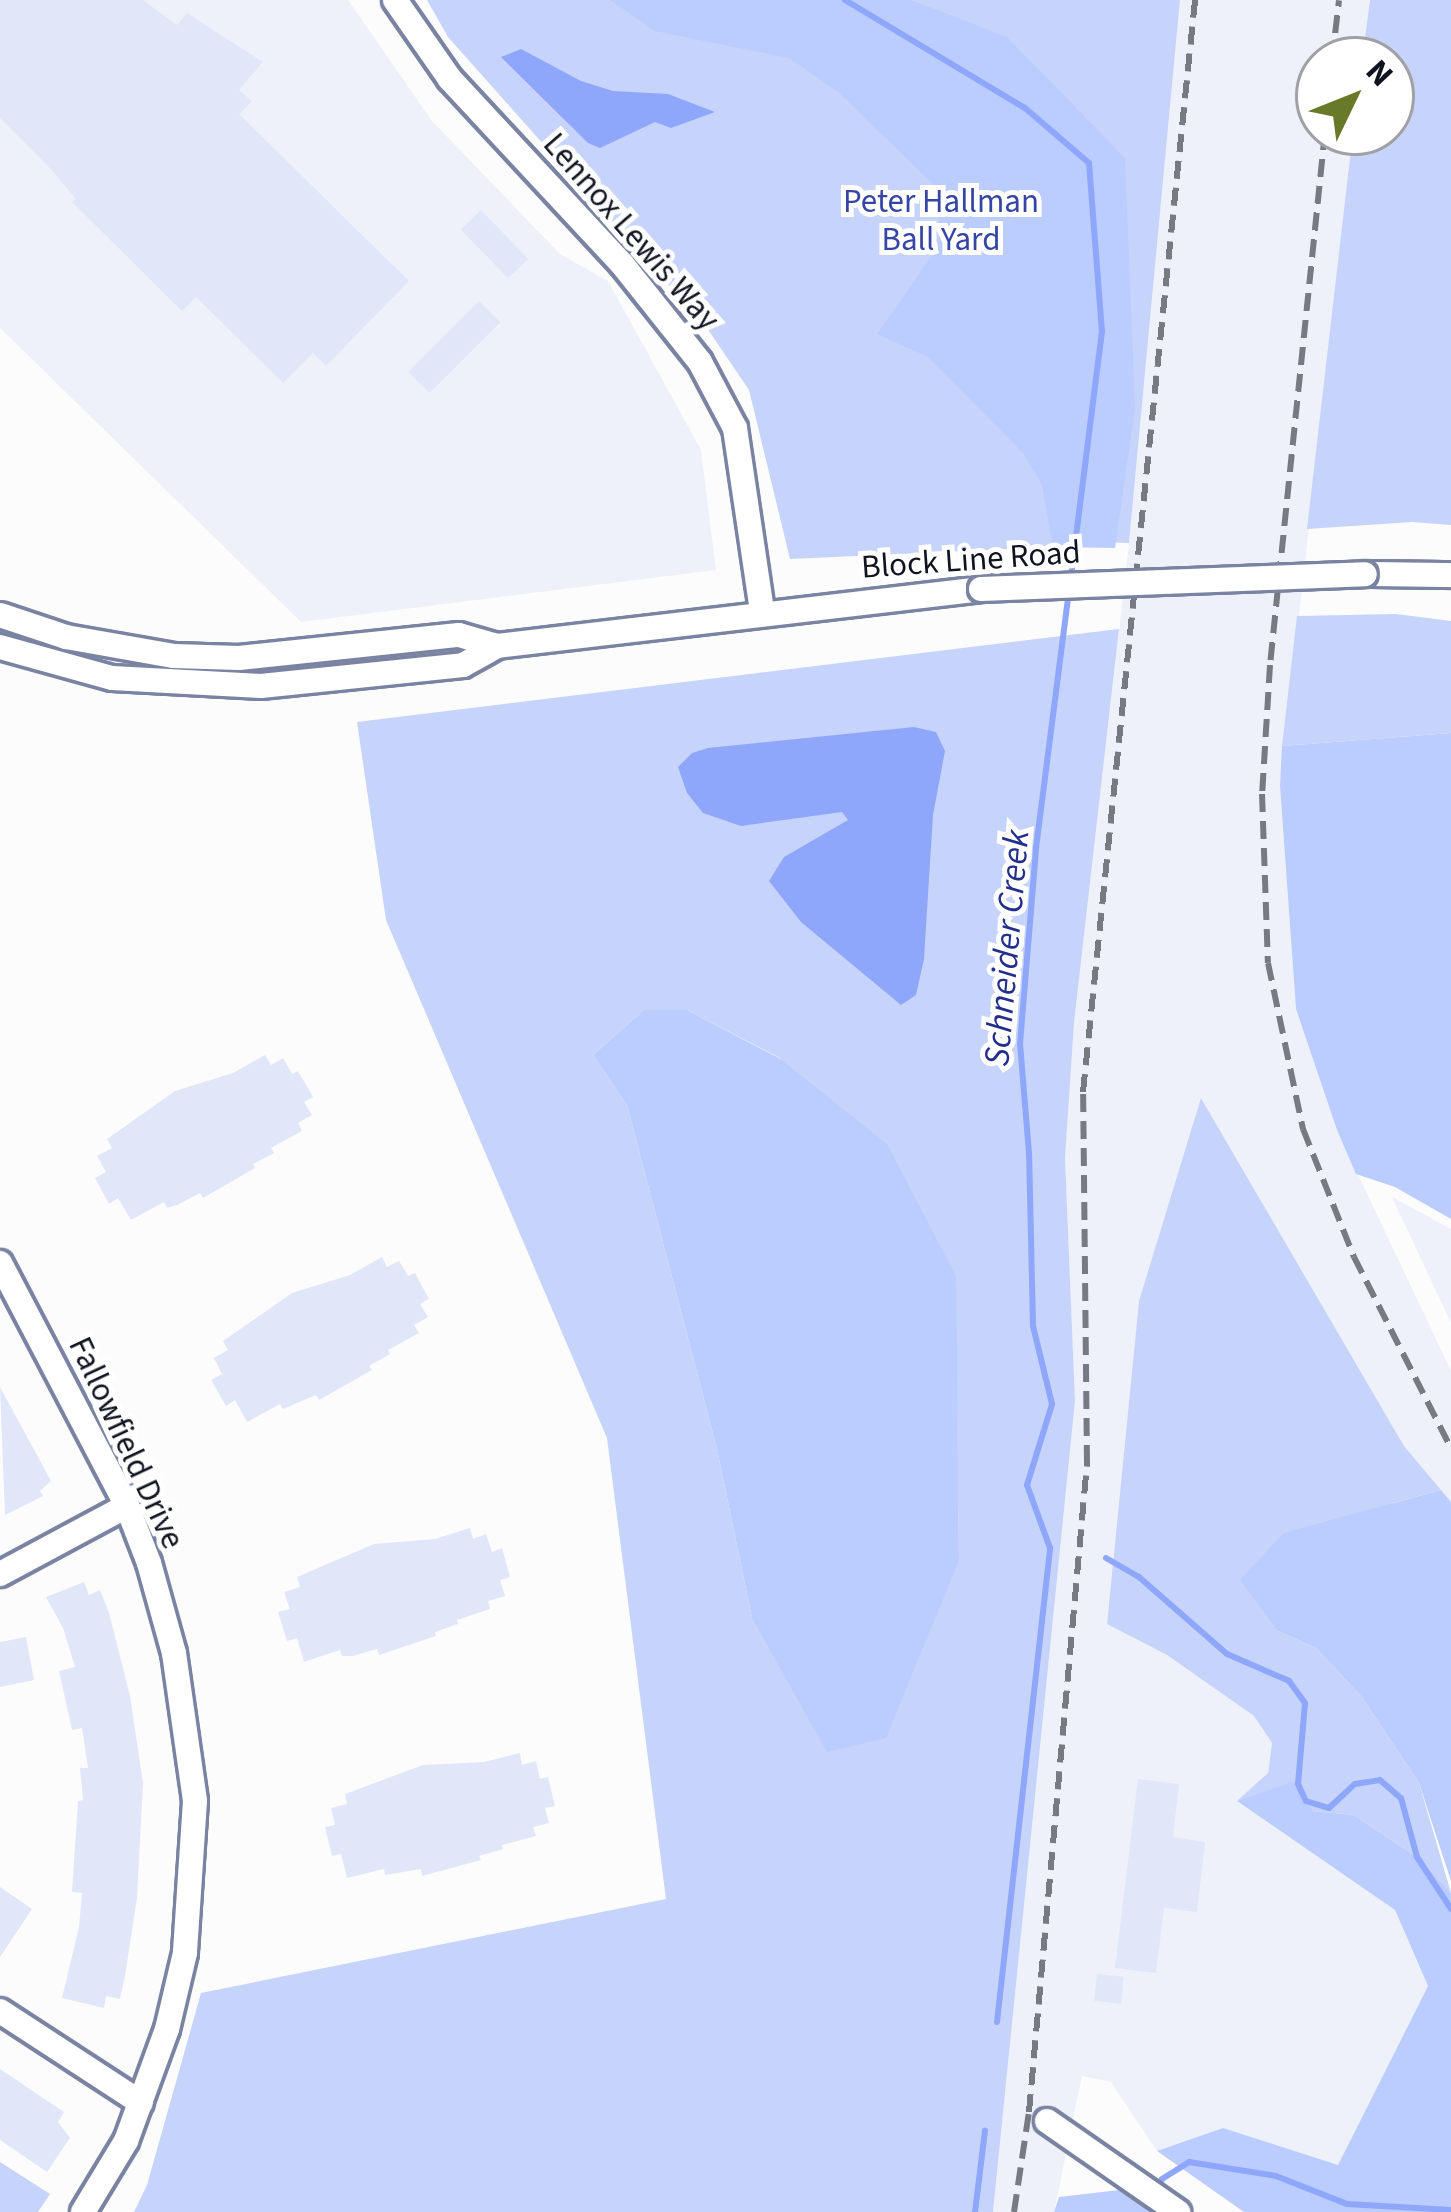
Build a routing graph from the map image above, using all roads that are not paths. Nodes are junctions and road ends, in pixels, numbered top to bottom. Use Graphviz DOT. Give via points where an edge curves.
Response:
graph roads {
  1 [pos="395,0"];
  2 [pos="1451,575"];
  3 [pos="762,611"];
  4 [pos="0,615"];
  5 [pos="497,646"];
  6 [pos="0,647"];
  7 [pos="0,1263"];
  8 [pos="127,1507"];
  9 [pos="0,1574"];
  10 [pos="0,2011"];
  11 [pos="141,2103"];
  12 [pos="1047,2121"];
  13 [pos="83,2212"];
  14 [pos="1178,2212"];
  1 -- 3 [label="street, Lennox Lewis Way" via="450,79 622,264 700,362 735,428"];
  2 -- 3 [label="street, Block Line Road, bridge" via="981,589"];
  3 -- 5 [label="street, Block Line Road"];
  4 -- 5 [label="street, Block Line Road" via="66,637 174,656 239,658 459,635"];
  5 -- 6 [label="street, Block Line Road" via="463,665 261,686 112,678"];
  7 -- 8 [label="street, Fallowfield Drive"];
  8 -- 9 [label="street"];
  8 -- 11 [label="street, Fallowfield Drive" via="174,1653 195,1801 184,1953"];
  10 -- 11 [label="street"];
  11 -- 13 [label="street, Fallowfield Drive"];
  12 -- 14 [label="street"];
}
